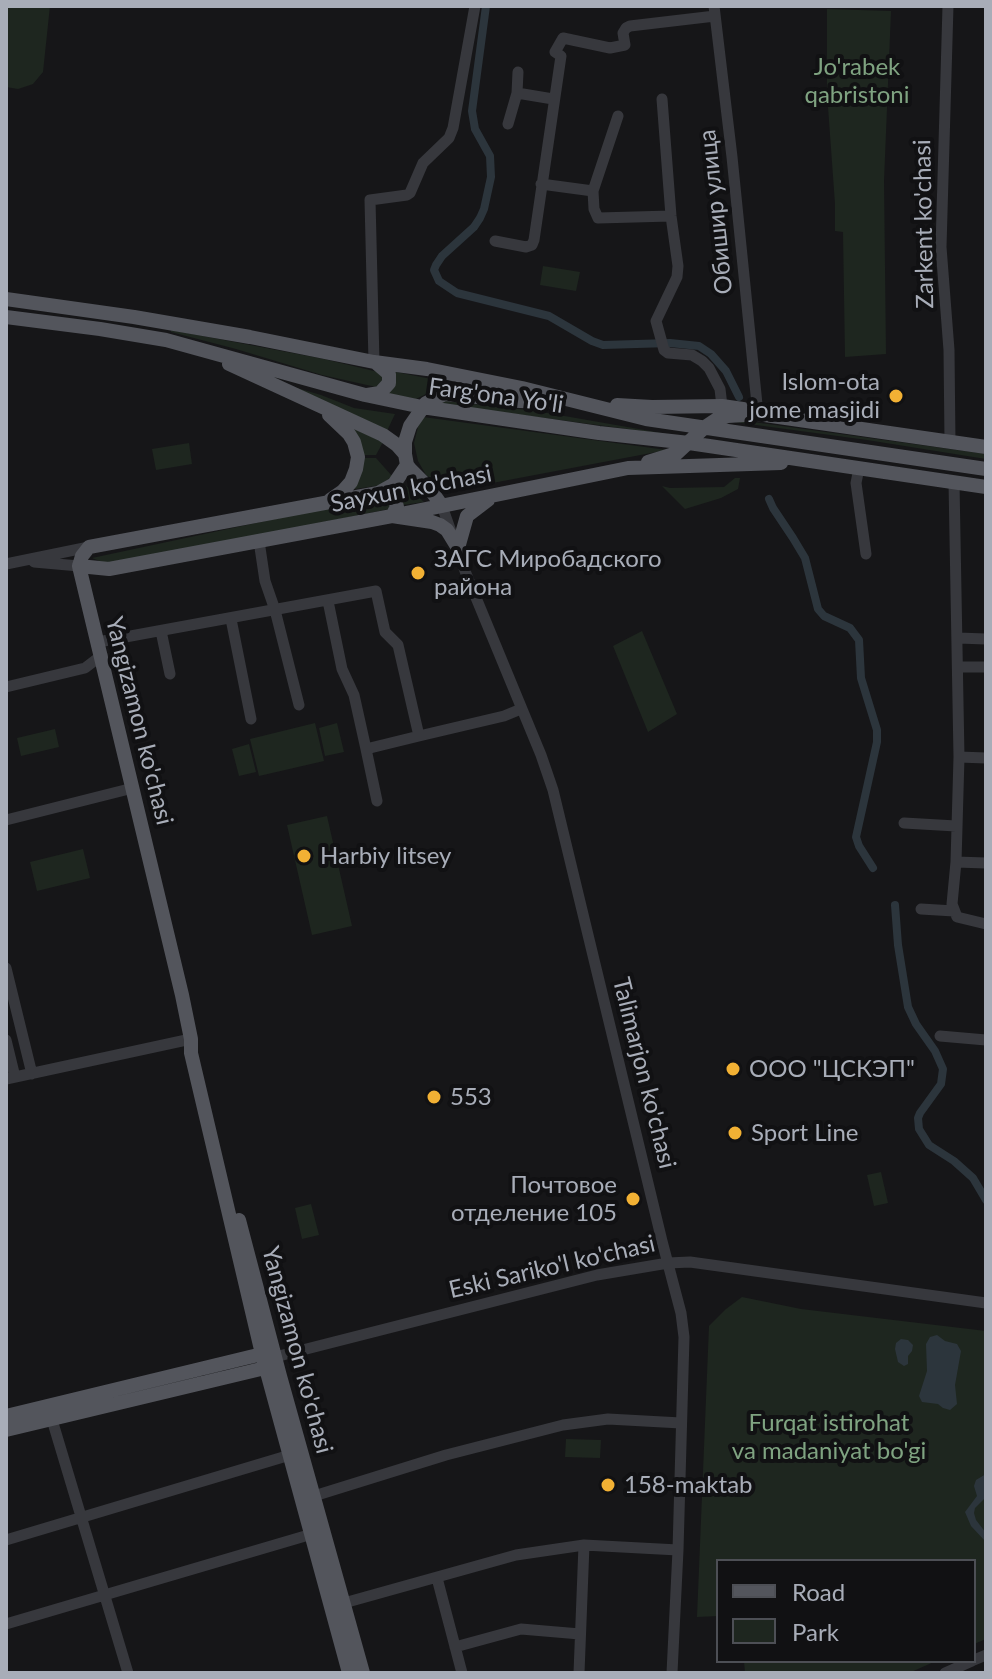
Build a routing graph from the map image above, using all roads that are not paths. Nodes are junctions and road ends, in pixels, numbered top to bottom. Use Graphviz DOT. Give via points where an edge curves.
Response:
graph roads {
  1 [pos="475,6"];
  2 [pos="948,6"];
  3 [pos="714,11"];
  4 [pos="518,72"];
  5 [pos="517,93"];
  6 [pos="553,99"];
  7 [pos="662,99"];
  8 [pos="618,116"];
  9 [pos="508,124"];
  10 [pos="541,184"];
  11 [pos="593,191"];
  12 [pos="671,216"];
  13 [pos="495,241"];
  14 [pos="6,299"];
  15 [pos="6,317"];
  16 [pos="190,346"];
  17 [pos="374,362"];
  18 [pos="365,395"];
  19 [pos="582,403"];
  20 [pos="722,406"];
  21 [pos="321,407"];
  22 [pos="422,407"];
  23 [pos="758,414"];
  24 [pos="678,423"];
  25 [pos="705,427"];
  26 [pos="950,442"];
  27 [pos="689,443"];
  28 [pos="986,447"];
  29 [pos="406,459"];
  30 [pos="810,461"];
  31 [pos="628,468"];
  32 [pos="859,468"];
  33 [pos="986,469"];
  34 [pos="954,482"];
  35 [pos="986,487"];
  36 [pos="430,489"];
  37 [pos="378,493"];
  38 [pos="495,495"];
  39 [pos="322,504"];
  40 [pos="442,506"];
  41 [pos="392,516"];
  42 [pos="259,541"];
  43 [pos="89,547"];
  44 [pos="458,548"];
  45 [pos="866,554"];
  46 [pos="22,561"];
  47 [pos="6,564"];
  48 [pos="79,566"];
  49 [pos="109,569"];
  50 [pos="87,601"];
  51 [pos="328,601"];
  52 [pos="275,610"];
  53 [pos="231,619"];
  54 [pos="161,631"];
  55 [pos="958,638"];
  56 [pos="986,639"];
  57 [pos="100,649"];
  58 [pos="958,667"];
  59 [pos="986,667"];
  60 [pos="170,674"];
  61 [pos="6,687"];
  62 [pos="299,705"];
  63 [pos="521,709"];
  64 [pos="251,719"];
  65 [pos="419,736"];
  66 [pos="366,749"];
  67 [pos="959,757"];
  68 [pos="986,758"];
  69 [pos="133,788"];
  70 [pos="377,801"];
  71 [pos="6,820"];
  72 [pos="904,823"];
  73 [pos="956,826"];
  74 [pos="956,862"];
  75 [pos="986,863"];
  76 [pos="921,909"];
  77 [pos="954,911"];
  78 [pos="986,924"];
  79 [pos="6,968"];
  80 [pos="940,1036"];
  81 [pos="191,1039"];
  82 [pos="6,1040"];
  83 [pos="986,1040"];
  84 [pos="32,1074"];
  85 [pos="10,1078"];
  86 [pos="668,1263"];
  87 [pos="986,1303"];
  88 [pos="267,1360"];
  89 [pos="50,1412"];
  90 [pos="6,1416"];
  91 [pos="681,1423"];
  92 [pos="6,1430"];
  93 [pos="290,1455"];
  94 [pos="314,1496"];
  95 [pos="81,1518"];
  96 [pos="312,1534"];
  97 [pos="6,1540"];
  98 [pos="584,1545"];
  99 [pos="678,1550"];
  100 [pos="437,1578"];
  101 [pos="105,1594"];
  102 [pos="344,1603"];
  103 [pos="6,1624"];
  104 [pos="580,1634"];
  105 [pos="455,1647"];
  106 [pos="967,1663"];
  107 [pos="128,1673"];
  108 [pos="349,1673"];
  109 [pos="363,1673"];
  110 [pos="462,1673"];
  111 [pos="579,1673"];
  112 [pos="672,1673"];
  113 [pos="945,1673"];
  1 -- 17 [label="street" via="449,138 423,163 410,193 370,200"];
  2 -- 26 [label="street, Zarkent ko'chasi" via="941,247"];
  3 -- 6 [label="street" via="630,26 623,33 625,45 610,48 563,38 555,52 561,56"];
  3 -- 23 [label="street, Обишир улица"];
  4 -- 5 [label="street"];
  5 -- 6 [label="street"];
  5 -- 9 [label="street"];
  6 -- 10 [label="street"];
  7 -- 12 [label="street"];
  8 -- 11 [label="street"];
  10 -- 11 [label="street"];
  10 -- 13 [label="street" via="532,245"];
  11 -- 12 [label="street" via="597,222"];
  12 -- 20 [label="street" via="677,277 656,321 668,353 686,354 709,368"];
  14 -- 17 [label="main road, Farg'ona Yo'li" via="148,319"];
  15 -- 16 [label="main road, Farg'ona Yo'li"];
  16 -- 18 [label="main road, Farg'ona Yo'li"];
  16 -- 21 [label="main road"];
  17 -- 18 [label="main road" via="389,374 389,383 380,393"];
  17 -- 19 [label="main road, Farg'ona Yo'li"];
  18 -- 22 [label="main road, Farg'ona Yo'li"];
  19 -- 20 [label="main road"];
  19 -- 22 [label="main road" via="445,394"];
  19 -- 24 [label="main road, Farg'ona Yo'li"];
  20 -- 23 [label="main road"];
  21 -- 29 [label="main road" via="388,437"];
  21 -- 39 [label="main road" via="349,434 358,457 346,488"];
  22 -- 27 [label="main road, Farg'ona Yo'li"];
  22 -- 29 [label="main road" via="406,437"];
  23 -- 25 [label="main road" via="725,417"];
  23 -- 26 [label="main road"];
  24 -- 25 [label="main road, Farg'ona Yo'li"];
  24 -- 27 [label="main road" via="690,433"];
  25 -- 27 [label="main road"];
  25 -- 33 [label="main road, Farg'ona Yo'li"];
  26 -- 28 [label="main road"];
  27 -- 30 [label="main road, Farg'ona Yo'li"];
  27 -- 31 [label="main road" via="673,455"];
  29 -- 36 [label="main road"];
  29 -- 37 [label="main road, Sayxun ko'chasi" via="394,484"];
  30 -- 31 [label="main road, Sayxun ko'chasi"];
  30 -- 32 [label="main road, Farg'ona Yo'li"];
  31 -- 38 [label="main road, Sayxun ko'chasi"];
  32 -- 34 [label="main road, Farg'ona Yo'li"];
  32 -- 45 [label="street" via="856,483"];
  34 -- 35 [label="main road, Farg'ona Yo'li"];
  34 -- 55 [label="street"];
  36 -- 38 [label="main road" via="451,496"];
  36 -- 40 [label="main road"];
  37 -- 39 [label="main road, Sayxun ko'chasi"];
  37 -- 41 [label="main road" via="394,497"];
  38 -- 40 [label="main road, Sayxun ko'chasi"];
  38 -- 44 [label="main road" via="467,516"];
  39 -- 43 [label="main road, Sayxun ko'chasi"];
  40 -- 41 [label="main road, Sayxun ko'chasi"];
  40 -- 44 [label="street, Talimarjon ko'chasi"];
  41 -- 42 [label="main road, Sayxun ko'chasi"];
  41 -- 44 [label="main road" via="440,525"];
  42 -- 49 [label="main road, Sayxun ko'chasi"];
  42 -- 52 [label="street"];
  43 -- 46 [label="street, Sayxun ko'chasi"];
  43 -- 48 [label="main road"];
  44 -- 63 [label="street, Talimarjon ko'chasi"];
  46 -- 47 [label="street, Sayxun ko'chasi"];
  46 -- 48 [label="street, Sayxun ko'chasi"];
  48 -- 49 [label="main road, Sayxun ko'chasi"];
  48 -- 50 [label="main road, Yangizamon ko'chasi"];
  49 -- 50 [label="main road, Yangizamon ko'chasi" via="91,579"];
  50 -- 57 [label="main road, Yangizamon ko'chasi"];
  51 -- 52 [label="street"];
  51 -- 65 [label="street" via="376,591 385,632 398,645"];
  51 -- 66 [label="street"];
  52 -- 53 [label="street"];
  52 -- 62 [label="street"];
  53 -- 54 [label="street"];
  53 -- 64 [label="street"];
  54 -- 57 [label="street"];
  54 -- 60 [label="street"];
  55 -- 56 [label="street"];
  55 -- 58 [label="street"];
  57 -- 61 [label="street" via="85,668"];
  57 -- 69 [label="main road, Yangizamon ko'chasi"];
  58 -- 59 [label="street"];
  58 -- 67 [label="street"];
  63 -- 65 [label="street"];
  63 -- 86 [label="street, Talimarjon ko'chasi" via="556,802"];
  65 -- 66 [label="street"];
  66 -- 70 [label="street"];
  67 -- 68 [label="street"];
  67 -- 73 [label="street"];
  69 -- 71 [label="street"];
  69 -- 81 [label="main road, Yangizamon ko'chasi"];
  72 -- 73 [label="street"];
  73 -- 74 [label="street"];
  74 -- 75 [label="street"];
  74 -- 77 [label="street"];
  76 -- 77 [label="street"];
  77 -- 78 [label="street" via="957,917"];
  79 -- 84 [label="street"];
  80 -- 83 [label="street"];
  81 -- 84 [label="street"];
  81 -- 88 [label="main road, Yangizamon ko'chasi" via="199,1052"];
  82 -- 85 [label="street"];
  84 -- 85 [label="street"];
  86 -- 87 [label="street, Eski Sariko'l ko'chasi"];
  86 -- 88 [label="street, Eski Sariko'l ko'chasi" via="597,1275"];
  86 -- 91 [label="street, Talimarjon ko'chasi" via="683,1325"];
  88 -- 89 [label="main road, Eski Sariko'l ko'chasi"];
  88 -- 93 [label="main road, Yangizamon ko'chasi"];
  88 -- 94 [label="main road, Yangizamon ko'chasi"];
  89 -- 90 [label="main road, Eski Sariko'l ko'chasi"];
  89 -- 92 [label="main road, Eski Sariko'l ko'chasi"];
  89 -- 95 [label="street"];
  91 -- 94 [label="street" via="608,1419 563,1425"];
  91 -- 99 [label="street, Talimarjon ko'chasi"];
  93 -- 95 [label="street"];
  93 -- 96 [label="main road, Yangizamon ko'chasi"];
  94 -- 102 [label="main road, Yangizamon ko'chasi"];
  95 -- 97 [label="street"];
  95 -- 101 [label="street"];
  96 -- 101 [label="street"];
  96 -- 108 [label="main road, Yangizamon ko'chasi"];
  98 -- 99 [label="street"];
  98 -- 100 [label="street" via="516,1555"];
  98 -- 104 [label="street"];
  99 -- 112 [label="street, Talimarjon ko'chasi"];
  100 -- 102 [label="street"];
  100 -- 105 [label="street"];
  101 -- 103 [label="street"];
  101 -- 107 [label="street"];
  102 -- 109 [label="main road, Yangizamon ko'chasi"];
  104 -- 105 [label="street" via="521,1629"];
  104 -- 111 [label="street"];
  105 -- 110 [label="street"];
  106 -- 113 [label="street"];
}
